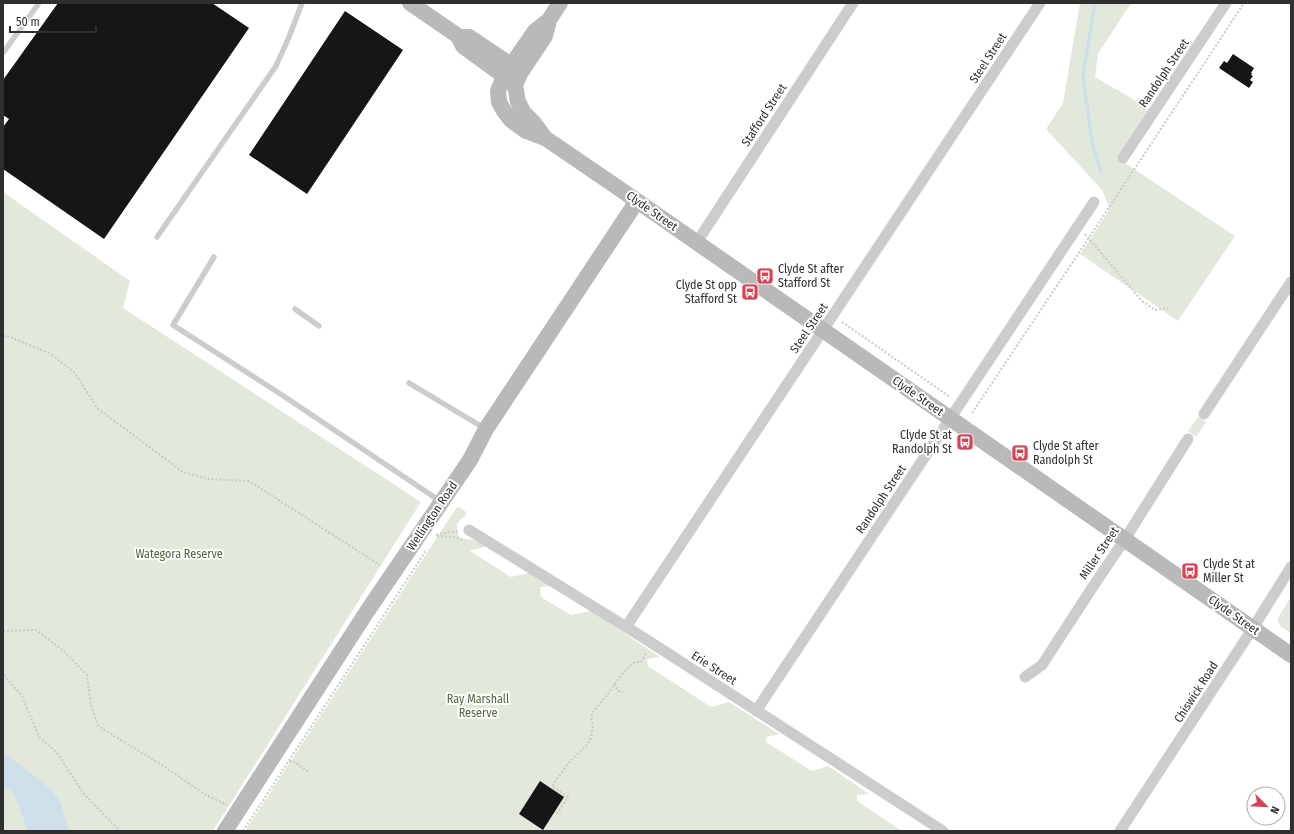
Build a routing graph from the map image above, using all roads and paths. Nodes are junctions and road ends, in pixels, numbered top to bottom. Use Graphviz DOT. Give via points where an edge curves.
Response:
graph roads {
  1 [pos="39,3"];
  2 [pos="302,3"];
  3 [pos="410,3"];
  4 [pos="560,3"];
  5 [pos="853,3"];
  6 [pos="1040,3"];
  7 [pos="1226,3"];
  8 [pos="1244,3"];
  9 [pos="3,53"];
  10 [pos="513,74"];
  11 [pos="1123,158"];
  12 [pos="637,201"];
  13 [pos="1094,202"];
  14 [pos="1078,227"];
  15 [pos="156,237"];
  16 [pos="1089,238"];
  17 [pos="697,242"];
  18 [pos="214,257"];
  19 [pos="1291,282"];
  20 [pos="1168,308"];
  21 [pos="295,309"];
  22 [pos="839,321"];
  23 [pos="319,326"];
  24 [pos="824,330"];
  25 [pos="3,336"];
  26 [pos="409,383"];
  27 [pos="950,398"];
  28 [pos="972,413"];
  29 [pos="1204,414"];
  30 [pos="951,419"];
  31 [pos="486,429"];
  32 [pos="1188,439"];
  33 [pos="442,502"];
  34 [pos="469,530"];
  35 [pos="1125,539"];
  36 [pos="465,541"];
  37 [pos="428,549"];
  38 [pos="380,565"];
  39 [pos="1291,567"];
  40 [pos="626,627"];
  41 [pos="1253,628"];
  42 [pos="3,631"];
  43 [pos="646,653"];
  44 [pos="1291,655"];
  45 [pos="3,671"];
  46 [pos="1025,677"];
  47 [pos="614,684"];
  48 [pos="623,692"];
  49 [pos="756,711"];
  50 [pos="289,761"];
  51 [pos="310,772"];
  52 [pos="238,811"];
  53 [pos="557,814"];
  54 [pos="120,831"];
  55 [pos="225,831"];
  56 [pos="243,831"];
  57 [pos="943,831"];
  58 [pos="1120,831"];
  1 -- 9 [label="lane"];
  2 -- 15 [label="lane" via="276,66"];
  3 -- 10 [label="main road" via="458,36 469,37"];
  4 -- 10 [label="main road" via="549,20 545,36"];
  5 -- 17 [label="street, Stafford Street"];
  6 -- 24 [label="street, Steel Street"];
  7 -- 11 [label="street, Randolph Street"];
  8 -- 16 [label="path"];
  10 -- 12 [label="main road, Clyde Street" via="518,102 545,138"];
  12 -- 17 [label="main road, Clyde Street"];
  12 -- 31 [label="main road, Wellington Road"];
  13 -- 14 [label="street, Randolph Street"];
  14 -- 16 [label="path"];
  14 -- 30 [label="street, Randolph Street"];
  16 -- 20 [label="path" via="1142,301 1155,310"];
  16 -- 28 [label="path"];
  17 -- 24 [label="main road, Clyde Street"];
  18 -- 33 [label="lane" via="172,325"];
  19 -- 29 [label="street"];
  21 -- 23 [label="lane"];
  22 -- 27 [label="path"];
  24 -- 30 [label="main road, Clyde Street"];
  24 -- 40 [label="street, Steel Street"];
  25 -- 38 [label="path" via="49,353 74,372 98,409 183,472 209,479 249,481"];
  26 -- 31 [label="lane"];
  30 -- 35 [label="main road, Clyde Street"];
  30 -- 49 [label="street, Randolph Street"];
  31 -- 33 [label="main road, Wellington Road" via="470,460"];
  32 -- 35 [label="street, Miller Street"];
  33 -- 52 [label="main road, Wellington Road" via="368,610"];
  34 -- 36 [label="path" via="436,536"];
  34 -- 40 [label="street, Erie Street"];
  35 -- 41 [label="main road, Clyde Street"];
  35 -- 46 [label="street, Miller Street" via="1042,664"];
  37 -- 50 [label="path"];
  39 -- 41 [label="street, Chiswick Road"];
  40 -- 49 [label="street, Erie Street"];
  41 -- 44 [label="main road, Clyde Street"];
  41 -- 58 [label="street, Chiswick Road"];
  42 -- 52 [label="path" via="36,630 65,652 87,675 91,705 98,726 206,795"];
  43 -- 47 [label="path" via="641,662 635,662 630,666"];
  45 -- 54 [label="path" via="22,696 39,737 58,754 83,793"];
  47 -- 48 [label="path" via="618,691"];
  47 -- 53 [label="path" via="593,712 593,732 587,745 569,762 552,786 568,797"];
  49 -- 57 [label="street, Erie Street"];
  50 -- 51 [label="path"];
  50 -- 56 [label="path"];
  52 -- 55 [label="main road, Wellington Road"];
}
